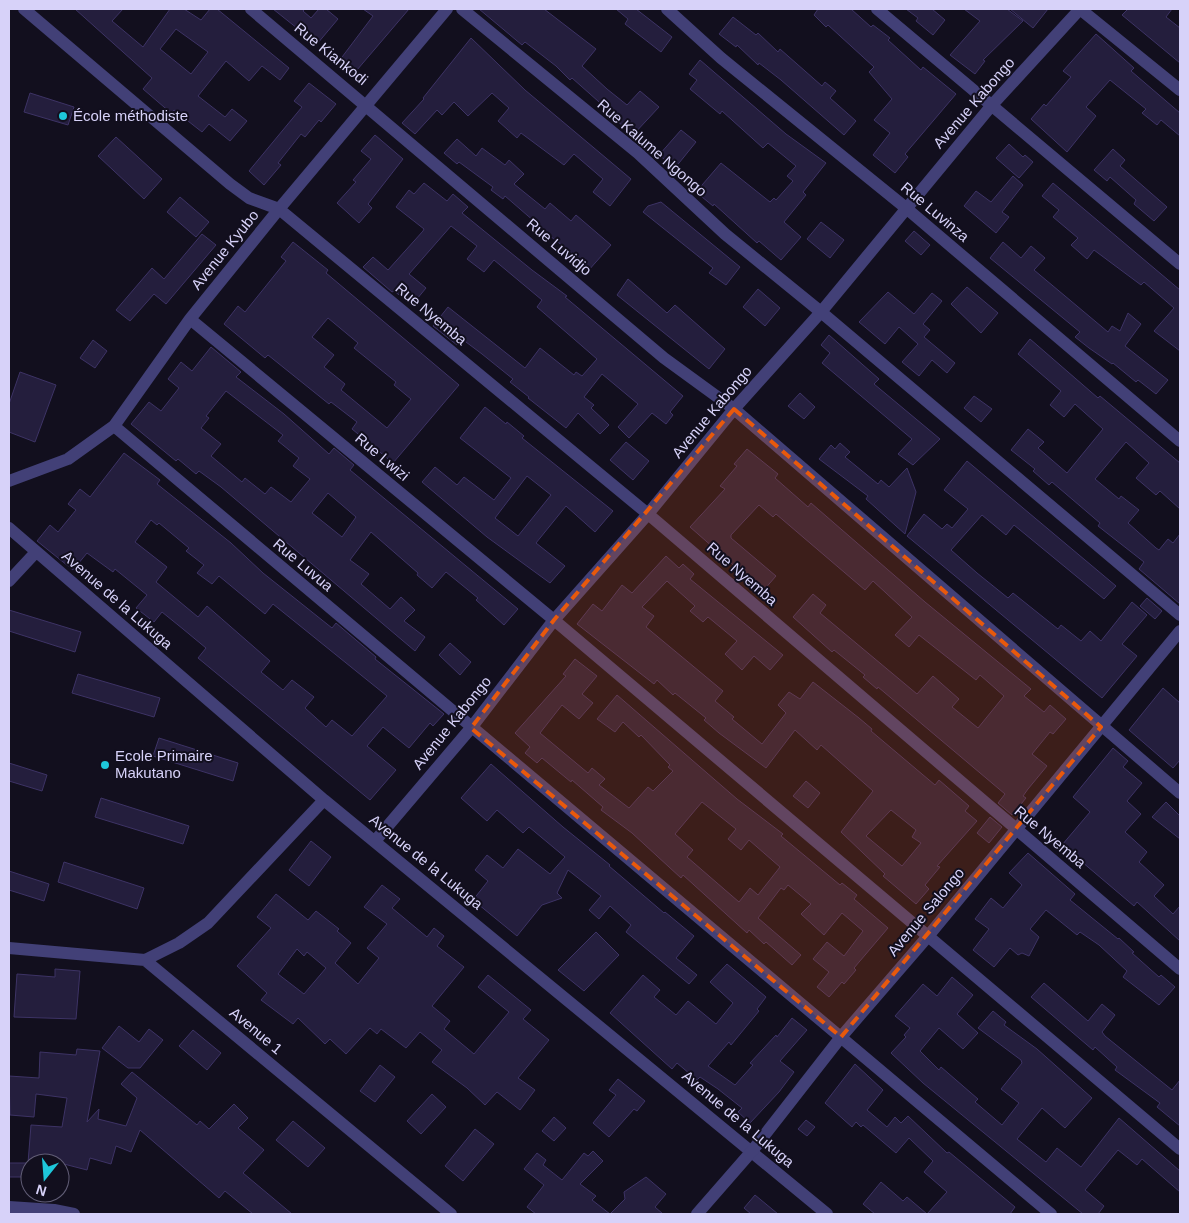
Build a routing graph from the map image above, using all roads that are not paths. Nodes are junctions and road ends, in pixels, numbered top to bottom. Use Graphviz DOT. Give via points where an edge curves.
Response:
graph roads {
  1 [pos="24,9"];
  2 [pos="251,9"];
  3 [pos="448,9"];
  4 [pos="462,9"];
  5 [pos="667,9"];
  6 [pos="878,9"];
  7 [pos="1080,9"];
  8 [pos="1180,90"];
  9 [pos="367,104"];
  10 [pos="992,105"];
  11 [pos="906,208"];
  12 [pos="279,209"];
  13 [pos="1180,264"];
  14 [pos="821,312"];
  15 [pos="190,319"];
  16 [pos="734,409"];
  17 [pos="114,426"];
  18 [pos="1180,441"];
  19 [pos="9,481"];
  20 [pos="648,514"];
  21 [pos="9,528"];
  22 [pos="36,552"];
  23 [pos="9,581"];
  24 [pos="1180,616"];
  25 [pos="554,620"];
  26 [pos="1180,632"];
  27 [pos="1101,727"];
  28 [pos="471,728"];
  29 [pos="1180,793"];
  30 [pos="324,800"];
  31 [pos="1016,829"];
  32 [pos="375,841"];
  33 [pos="929,935"];
  34 [pos="9,948"];
  35 [pos="145,960"];
  36 [pos="1180,969"];
  37 [pos="841,1037"];
  38 [pos="1180,1149"];
  39 [pos="752,1151"];
  40 [pos="9,1207"];
  41 [pos="74,1214"];
  42 [pos="451,1214"];
  43 [pos="698,1214"];
  44 [pos="827,1214"];
  45 [pos="1051,1214"];
  1 -- 12 [label="street, Rue Nyemba" via="230,184 249,198"];
  2 -- 9 [label="street, Rue Kiankodi"];
  3 -- 9 [label="street, Avenue Kyubo"];
  4 -- 14 [label="street, Rue Kalume Ngongo" via="638,153 725,234"];
  5 -- 11 [label="street, Rue Luvinza"];
  6 -- 10 [label="street"];
  7 -- 8 [label="street"];
  7 -- 10 [label="street, Avenue Kabongo"];
  9 -- 12 [label="street, Avenue Kyubo"];
  9 -- 16 [label="street, Rue Luvidjo" via="664,358"];
  10 -- 11 [label="street, Avenue Kabongo"];
  10 -- 13 [label="street"];
  11 -- 14 [label="street, Avenue Kabongo"];
  11 -- 18 [label="street, Rue Luvinza"];
  12 -- 15 [label="street, Avenue Kyubo"];
  12 -- 20 [label="street, Rue Nyemba"];
  14 -- 16 [label="street, Avenue Kabongo"];
  14 -- 24 [label="street, Rue Kalume Ngongo"];
  15 -- 17 [label="street, Avenue Kyubo"];
  15 -- 25 [label="street, Rue Lwizi"];
  16 -- 20 [label="street, Avenue Kabongo"];
  16 -- 27 [label="street, Rue Luvidjo"];
  17 -- 19 [label="street, Avenue Kyubo" via="68,459"];
  17 -- 28 [label="street, Rue Luvua"];
  20 -- 25 [label="street, Avenue Kabongo"];
  20 -- 31 [label="street, Rue Nyemba"];
  21 -- 22 [label="street, Avenue de la Lukuga"];
  22 -- 23 [label="street"];
  22 -- 30 [label="street, Avenue de la Lukuga"];
  25 -- 28 [label="street, Avenue Kabongo"];
  25 -- 33 [label="street, Rue Lwizi"];
  26 -- 27 [label="street, Avenue Salongo"];
  27 -- 29 [label="street, Rue Luvidjo"];
  27 -- 31 [label="street, Avenue Salongo"];
  28 -- 32 [label="street, Avenue Kabongo"];
  28 -- 37 [label="street, Rue Luvua"];
  30 -- 32 [label="street, Avenue de la Lukuga"];
  30 -- 35 [label="street" via="208,923 179,943"];
  31 -- 33 [label="street, Avenue Salongo"];
  31 -- 36 [label="street, Rue Nyemba"];
  32 -- 39 [label="street, Avenue de la Lukuga"];
  33 -- 37 [label="street, Avenue Salongo"];
  33 -- 38 [label="street, Rue Lwizi"];
  34 -- 35 [label="street"];
  35 -- 42 [label="street, Avenue 1"];
  37 -- 39 [label="street, Avenue Salongo"];
  37 -- 45 [label="street, Rue Luvua"];
  39 -- 43 [label="street, Avenue Salongo"];
  39 -- 44 [label="street, Avenue de la Lukuga"];
  40 -- 41 [label="street"];
}
